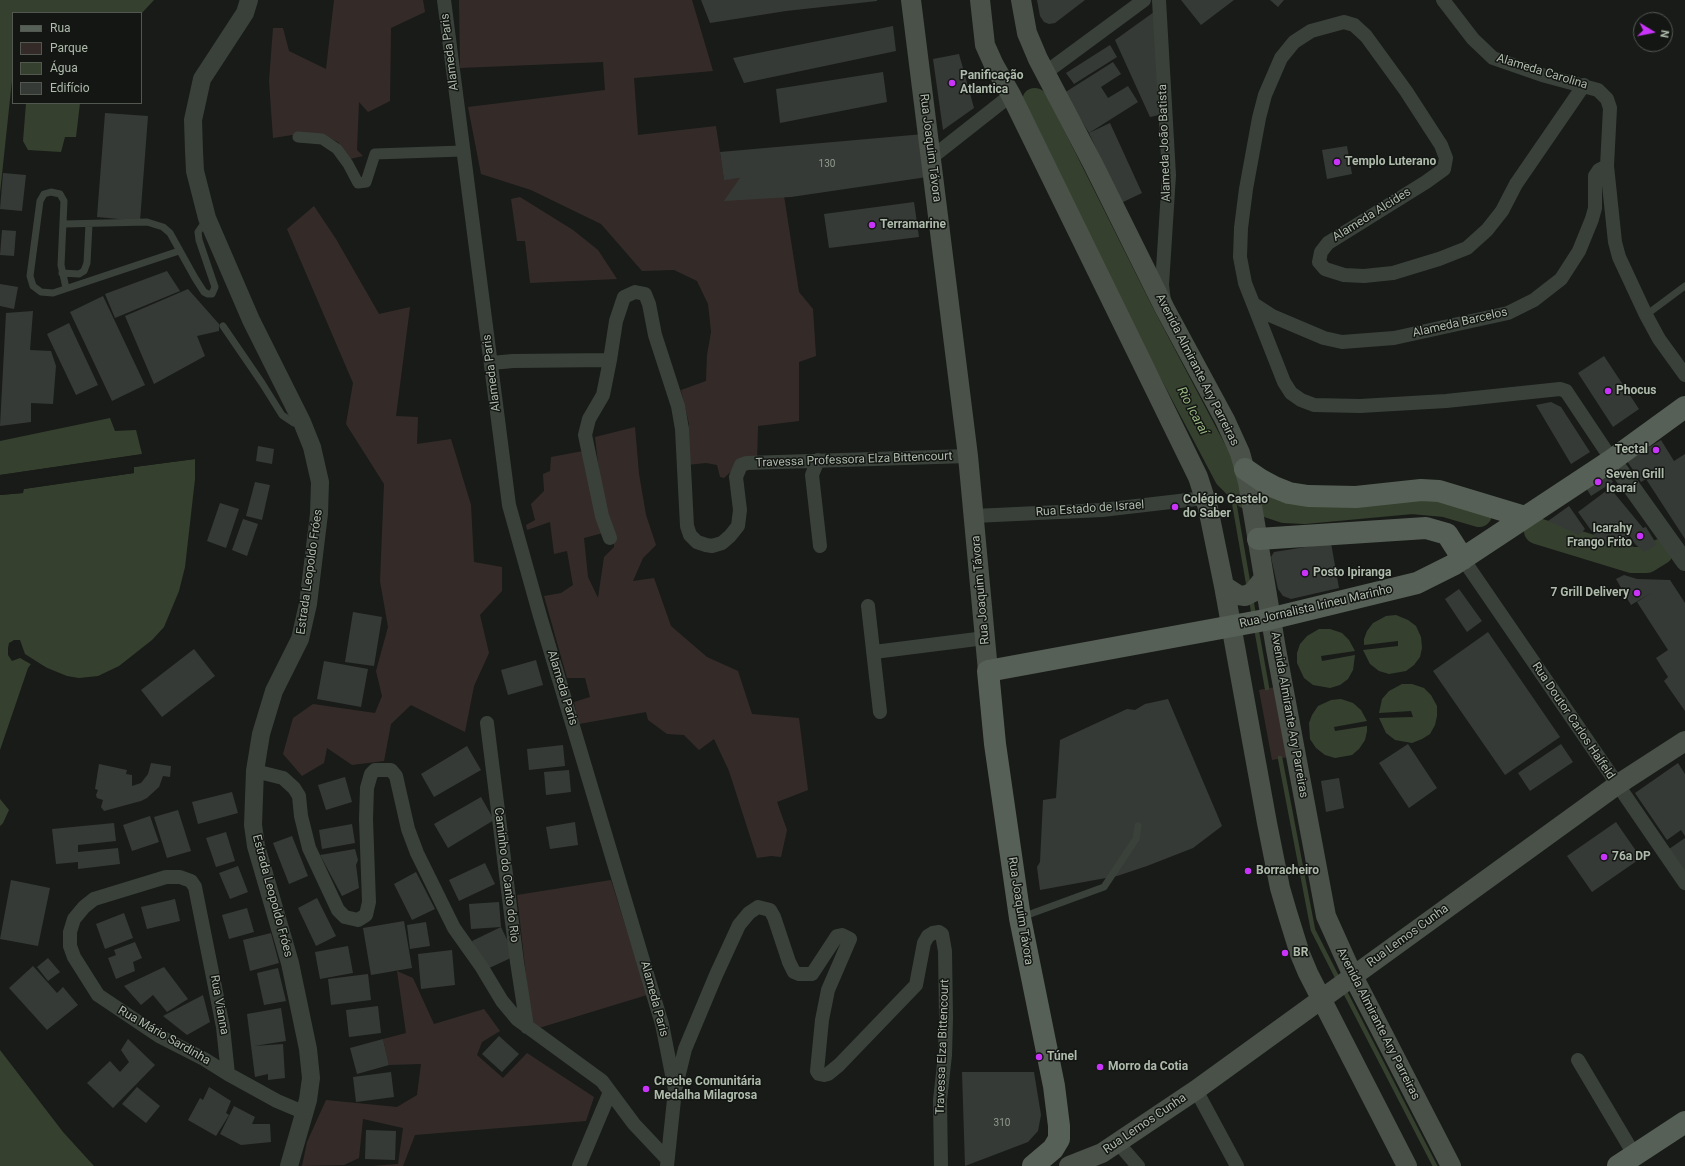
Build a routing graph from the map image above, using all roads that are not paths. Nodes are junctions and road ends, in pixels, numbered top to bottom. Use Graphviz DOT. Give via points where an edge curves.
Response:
graph roads {
  1 [pos="249,0"];
  2 [pos="444,0"];
  3 [pos="911,0"];
  4 [pos="980,0"];
  5 [pos="1021,0"];
  6 [pos="1144,0"];
  7 [pos="1159,0"];
  8 [pos="1443,0"];
  9 [pos="1045,73"];
  10 [pos="1584,85"];
  11 [pos="1011,95"];
  12 [pos="298,137"];
  13 [pos="462,152"];
  14 [pos="931,158"];
  15 [pos="1607,166"];
  16 [pos="207,218"];
  17 [pos="64,224"];
  18 [pos="89,224"];
  19 [pos="179,252"];
  20 [pos="62,273"];
  21 [pos="1685,286"];
  22 [pos="66,288"];
  23 [pos="1255,305"];
  24 [pos="1165,309"];
  25 [pos="1646,314"];
  26 [pos="223,326"];
  27 [pos="610,360"];
  28 [pos="491,363"];
  29 [pos="1685,375"];
  30 [pos="1685,407"];
  31 [pos="302,422"];
  32 [pos="968,456"];
  33 [pos="818,460"];
  34 [pos="1612,460"];
  35 [pos="1247,479"];
  36 [pos="1205,498"];
  37 [pos="974,516"];
  38 [pos="1524,517"];
  39 [pos="1256,529"];
  40 [pos="610,538"];
  41 [pos="820,546"];
  42 [pos="1683,554"];
  43 [pos="1463,558"];
  44 [pos="1245,587"];
  45 [pos="868,606"];
  46 [pos="1268,619"];
  47 [pos="1233,626"];
  48 [pos="985,638"];
  49 [pos="874,652"];
  50 [pos="988,671"];
  51 [pos="880,712"];
  52 [pos="487,723"];
  53 [pos="1685,741"];
  54 [pos="255,771"];
  55 [pos="1617,786"];
  56 [pos="1138,826"];
  57 [pos="166,877"];
  58 [pos="1685,883"];
  59 [pos="1020,918"];
  60 [pos="1338,987"];
  61 [pos="527,1027"];
  62 [pos="1578,1060"];
  63 [pos="228,1074"];
  64 [pos="675,1090"];
  65 [pos="1196,1090"];
  66 [pos="610,1092"];
  67 [pos="303,1112"];
  68 [pos="1685,1122"];
  69 [pos="1118,1142"];
  70 [pos="667,1162"];
  71 [pos="1626,1162"];
  72 [pos="289,1166"];
  73 [pos="579,1166"];
  74 [pos="941,1166"];
  75 [pos="1033,1166"];
  76 [pos="1069,1166"];
  77 [pos="1138,1166"];
  78 [pos="1237,1166"];
  79 [pos="1407,1166"];
  80 [pos="1451,1166"];
  1 -- 16 [label="street, Estrada Leopoldo Fróes" via="245,13 202,79 195,113 195,171"];
  2 -- 13 [label="street, Alameda Paris"];
  3 -- 14 [label="main road, Rua Joaquim Távora"];
  4 -- 11 [label="main road, Avenida Almirante Ary Parreiras" via="985,45"];
  5 -- 9 [label="main road, Avenida Almirante Ary Parreiras" via="1029,39"];
  6 -- 9 [label="street"];
  7 -- 24 [label="street, Alameda João Batista" via="1169,175 1162,285"];
  8 -- 10 [label="street, Alameda Carolina" via="1473,39 1493,58 1542,75"];
  9 -- 24 [label="main road, Avenida Almirante Ary Parreiras"];
  10 -- 15 [label="street, Alameda Carolina" via="1598,90 1607,99 1610,108"];
  10 -- 23 [label="street, Alameda Alcides" via="1516,184 1502,211 1487,230 1467,248 1439,260 1393,273 1344,275 1325,269 1319,262 1321,252 1328,243 1426,182 1444,169 1446,158 1441,145 1406,91 1366,36 1349,22 1311,31 1294,42 1282,58 1265,96 1241,228 1242,273"];
  11 -- 14 [label="street"];
  11 -- 36 [label="main road, Avenida Almirante Ary Parreiras" via="1192,465"];
  12 -- 13 [label="street" via="322,139 337,149 358,183 366,182 375,154"];
  13 -- 28 [label="street, Alameda Paris"];
  14 -- 32 [label="main road, Rua Joaquim Távora"];
  15 -- 23 [label="street, Alameda Barcelos" via="1599,170 1595,176 1595,208 1592,219 1579,251 1561,280 1534,300 1508,313 1394,338 1342,342 1324,338 1272,316"];
  15 -- 25 [label="street, Alameda Carolina" via="1615,242 1619,257"];
  16 -- 19 [label="lane" via="198,228 198,232 215,287 212,294 204,292"];
  16 -- 31 [label="street, Estrada Leopoldo Fróes" via="251,320"];
  17 -- 18 [label="lane"];
  17 -- 20 [label="lane"];
  17 -- 22 [label="lane" via="64,201 60,194 44,194 40,201 30,276 33,286 41,292 52,293"];
  18 -- 19 [label="lane" via="155,224 170,233"];
  18 -- 20 [label="lane" via="87,263 84,271 79,274"];
  19 -- 22 [label="lane"];
  20 -- 22 [label="lane"];
  21 -- 25 [label="lane"];
  23 -- 34 [label="street" via="1284,382 1301,400 1314,405 1360,406 1446,401 1560,389 1566,391"];
  24 -- 35 [label="main road, Avenida Almirante Ary Parreiras" via="1225,420"];
  25 -- 29 [label="street, Alameda Carolina" via="1659,339"];
  26 -- 31 [label="lane" via="282,415 294,423"];
  27 -- 28 [label="street"];
  27 -- 33 [label="street, Travessa Professora Elza Bittencourt" via="621,303 629,294 641,292 650,304 655,335 678,406 682,429 687,526 690,535 697,542 712,546 722,543 738,526 740,510 736,477 741,466 757,461"];
  27 -- 40 [label="street, Travessa Professora Elza Bittencourt" via="603,395 589,419 585,434 602,516"];
  28 -- 64 [label="street, Alameda Paris" via="509,505 662,1024"];
  30 -- 34 [label="main road, Rua Jornalista Irineu Marinho"];
  31 -- 54 [label="street, Estrada Leopoldo Fróes" via="312,447 320,488 309,596 300,639 274,690 261,734"];
  32 -- 33 [label="street, Travessa Professora Elza Bittencourt"];
  32 -- 37 [label="main road, Rua Joaquim Távora"];
  33 -- 41 [label="street" via="812,475"];
  34 -- 38 [label="main road, Rua Jornalista Irineu Marinho"];
  34 -- 42 [label="street"];
  35 -- 38 [label="main road" via="1261,480 1289,493 1308,496 1356,497 1421,490 1439,491"];
  35 -- 39 [label="main road, Avenida Almirante Ary Parreiras"];
  36 -- 37 [label="street, Rua Estado de Israel" via="1102,510"];
  36 -- 44 [label="main road, Avenida Almirante Ary Parreiras"];
  37 -- 48 [label="main road, Rua Joaquim Távora"];
  38 -- 43 [label="main road, Rua Jornalista Irineu Marinho"];
  39 -- 43 [label="main road" via="1426,528 1447,534"];
  39 -- 44 [label="main road, Avenida Almirante Ary Parreiras"];
  43 -- 46 [label="main road, Rua Jornalista Irineu Marinho" via="1433,576 1405,587"];
  43 -- 55 [label="street, Rua Doutor Carlos Halfeld"];
  44 -- 46 [label="main road, Avenida Almirante Ary Parreiras"];
  44 -- 47 [label="main road, Avenida Almirante Ary Parreiras"];
  45 -- 49 [label="street"];
  46 -- 47 [label="main road, Rua Jornalista Irineu Marinho"];
  46 -- 60 [label="main road, Avenida Almirante Ary Parreiras" via="1323,903 1333,933"];
  47 -- 50 [label="main road, Rua Jornalista Irineu Marinho"];
  47 -- 60 [label="main road, Avenida Almirante Ary Parreiras" via="1280,888 1300,954"];
  48 -- 49 [label="street"];
  48 -- 50 [label="main road, Rua Joaquim Távora"];
  49 -- 51 [label="street"];
  50 -- 59 [label="main road, Rua Joaquim Távora" via="994,744"];
  52 -- 61 [label="street, Caminho do Canto do Rio"];
  53 -- 55 [label="main road, Rua Lemos Cunha"];
  54 -- 61 [label="street, Alameda Paris" via="283,778 294,788 299,796 309,848 338,910 345,917 358,920 366,915 369,902 367,788 375,770 391,770 396,776 408,829 417,853 454,928 502,1001"];
  54 -- 67 [label="street, Estrada Leopoldo Fróes" via="253,825 256,846 290,963 308,1049 311,1078 308,1100"];
  55 -- 58 [label="street, Rua Doutor Carlos Halfeld"];
  55 -- 60 [label="main road, Rua Lemos Cunha"];
  56 -- 59 [label="lane" via="1136,838 1104,887"];
  57 -- 63 [label="street, Rua Vianna" via="188,879 195,887 224,1027"];
  57 -- 63 [label="street, Rua Mário Sardinha" via="94,899 74,919 70,932 70,946 98,995 160,1036"];
  59 -- 75 [label="main road, Rua Joaquim Távora" via="1054,1086 1059,1126 1059,1139 1053,1149"];
  60 -- 65 [label="main road, Rua Lemos Cunha"];
  60 -- 79 [label="main road, Avenida Almirante Ary Parreiras"];
  60 -- 80 [label="main road, Avenida Almirante Ary Parreiras"];
  61 -- 66 [label="street, Alameda Paris" via="602,1081"];
  62 -- 71 [label="street"];
  63 -- 67 [label="street"];
  64 -- 70 [label="street, Alameda Paris"];
  64 -- 74 [label="street, Travessa Elza Bittencourt" via="685,1049 716,975 739,925 758,907 770,910 774,917 794,972 812,974 837,936 842,935 850,939 828,990 822,1020 817,1071 824,1075 839,1065 916,985 924,943 932,932 939,932 942,934 945,951 946,1018 940,1100"];
  65 -- 69 [label="main road, Rua Lemos Cunha"];
  65 -- 78 [label="street"];
  66 -- 70 [label="street, Alameda Paris"];
  66 -- 73 [label="street"];
  67 -- 72 [label="street, Estrada Leopoldo Fróes"];
  68 -- 71 [label="main road"];
  69 -- 76 [label="main road, Rua Lemos Cunha" via="1102,1153"];
  69 -- 77 [label="street"];
}
